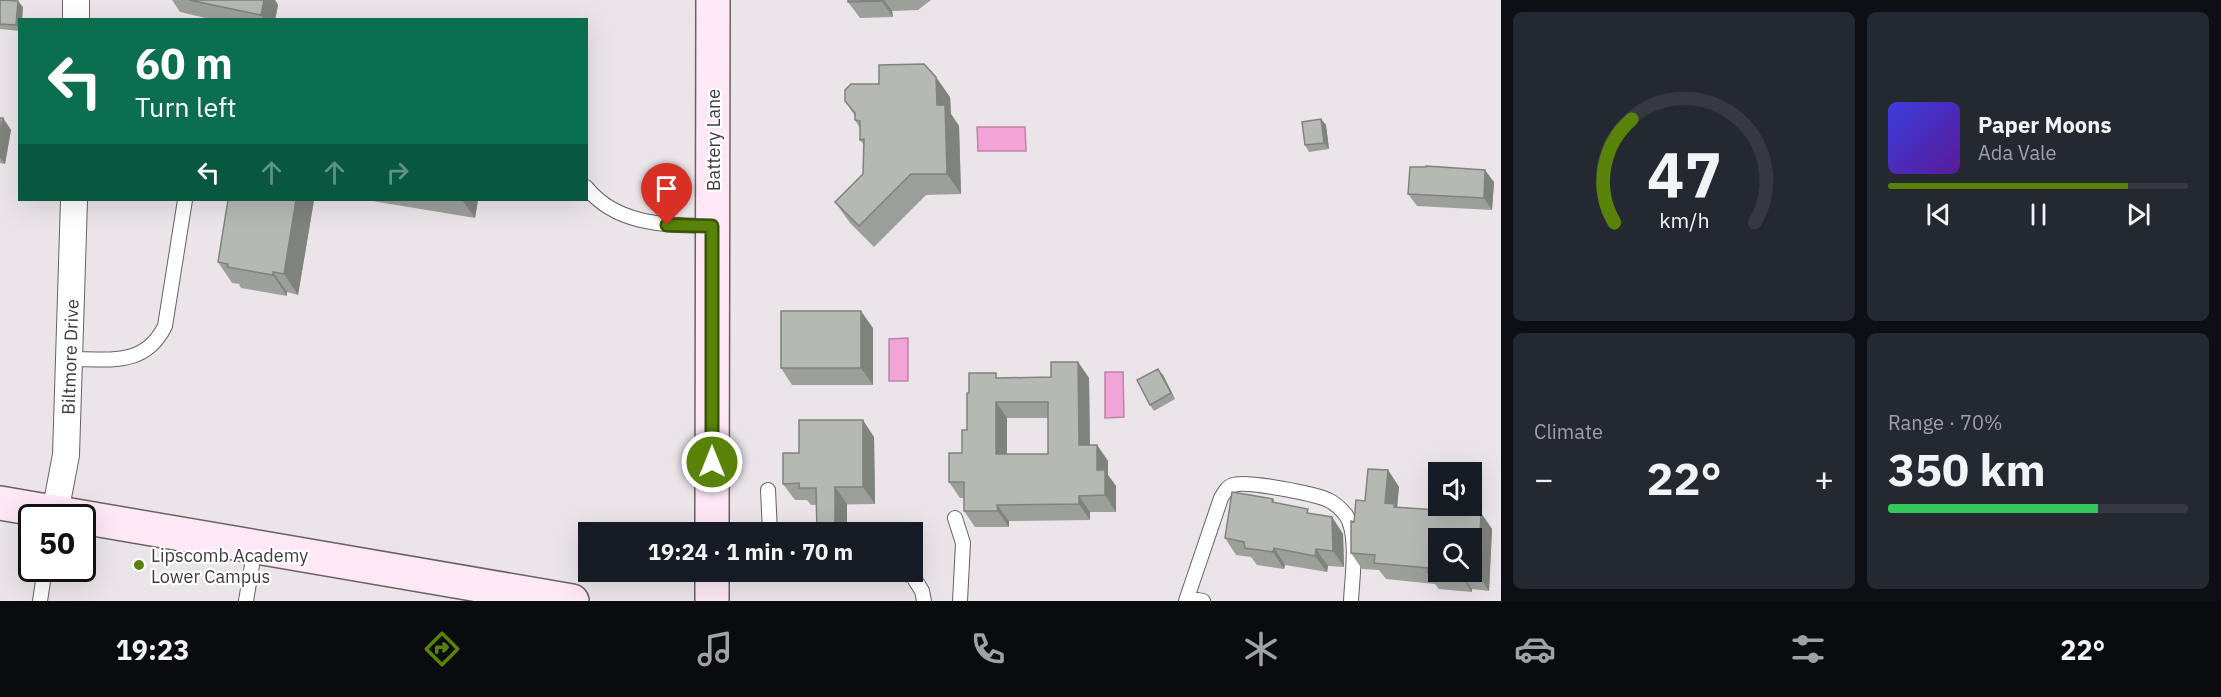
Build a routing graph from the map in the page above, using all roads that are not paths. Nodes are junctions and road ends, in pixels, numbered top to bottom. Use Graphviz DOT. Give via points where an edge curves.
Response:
graph roads {
  1 [pos="76,0"];
  2 [pos="713,0"];
  3 [pos="76,18"];
  4 [pos="588,189"];
  5 [pos="75,201"];
  6 [pos="185,201"];
  7 [pos="712,226"];
  8 [pos="70,358"];
  9 [pos="768,490"];
  10 [pos="0,503"];
  11 [pos="56,504"];
  12 [pos="18,507"];
  13 [pos="955,518"];
  14 [pos="96,522"];
  15 [pos="712,522"];
  16 [pos="770,522"];
  17 [pos="255,547"];
  18 [pos="43,582"];
  19 [pos="712,582"];
  20 [pos="916,582"];
  21 [pos="1186,599"];
  22 [pos="40,601"];
  23 [pos="246,601"];
  24 [pos="572,601"];
  25 [pos="712,601"];
  26 [pos="924,601"];
  27 [pos="960,601"];
  28 [pos="1203,601"];
  29 [pos="1351,601"];
  1 -- 3 [label="street"];
  2 -- 7 [label="main road, Battery Lane"];
  4 -- 7 [label="lane" via="603,204 630,217 667,225"];
  5 -- 8 [label="street, Biltmore Drive"];
  6 -- 8 [label="lane" via="165,326 158,340 130,357"];
  7 -- 15 [label="main road, Battery Lane"];
  8 -- 11 [label="street, Biltmore Drive" via="66,455"];
  9 -- 16 [label="lane"];
  10 -- 12 [label="main road"];
  13 -- 27 [label="lane" via="963,543"];
  14 -- 17 [label="main road"];
  17 -- 23 [label="lane"];
  17 -- 24 [label="main road"];
  18 -- 22 [label="lane"];
  19 -- 25 [label="main road"];
  20 -- 26 [label="lane"];
  21 -- 28 [label="lane"];
  21 -- 29 [label="lane" via="1225,491 1234,485 1255,485 1328,500 1347,516 1353,534"];
}
